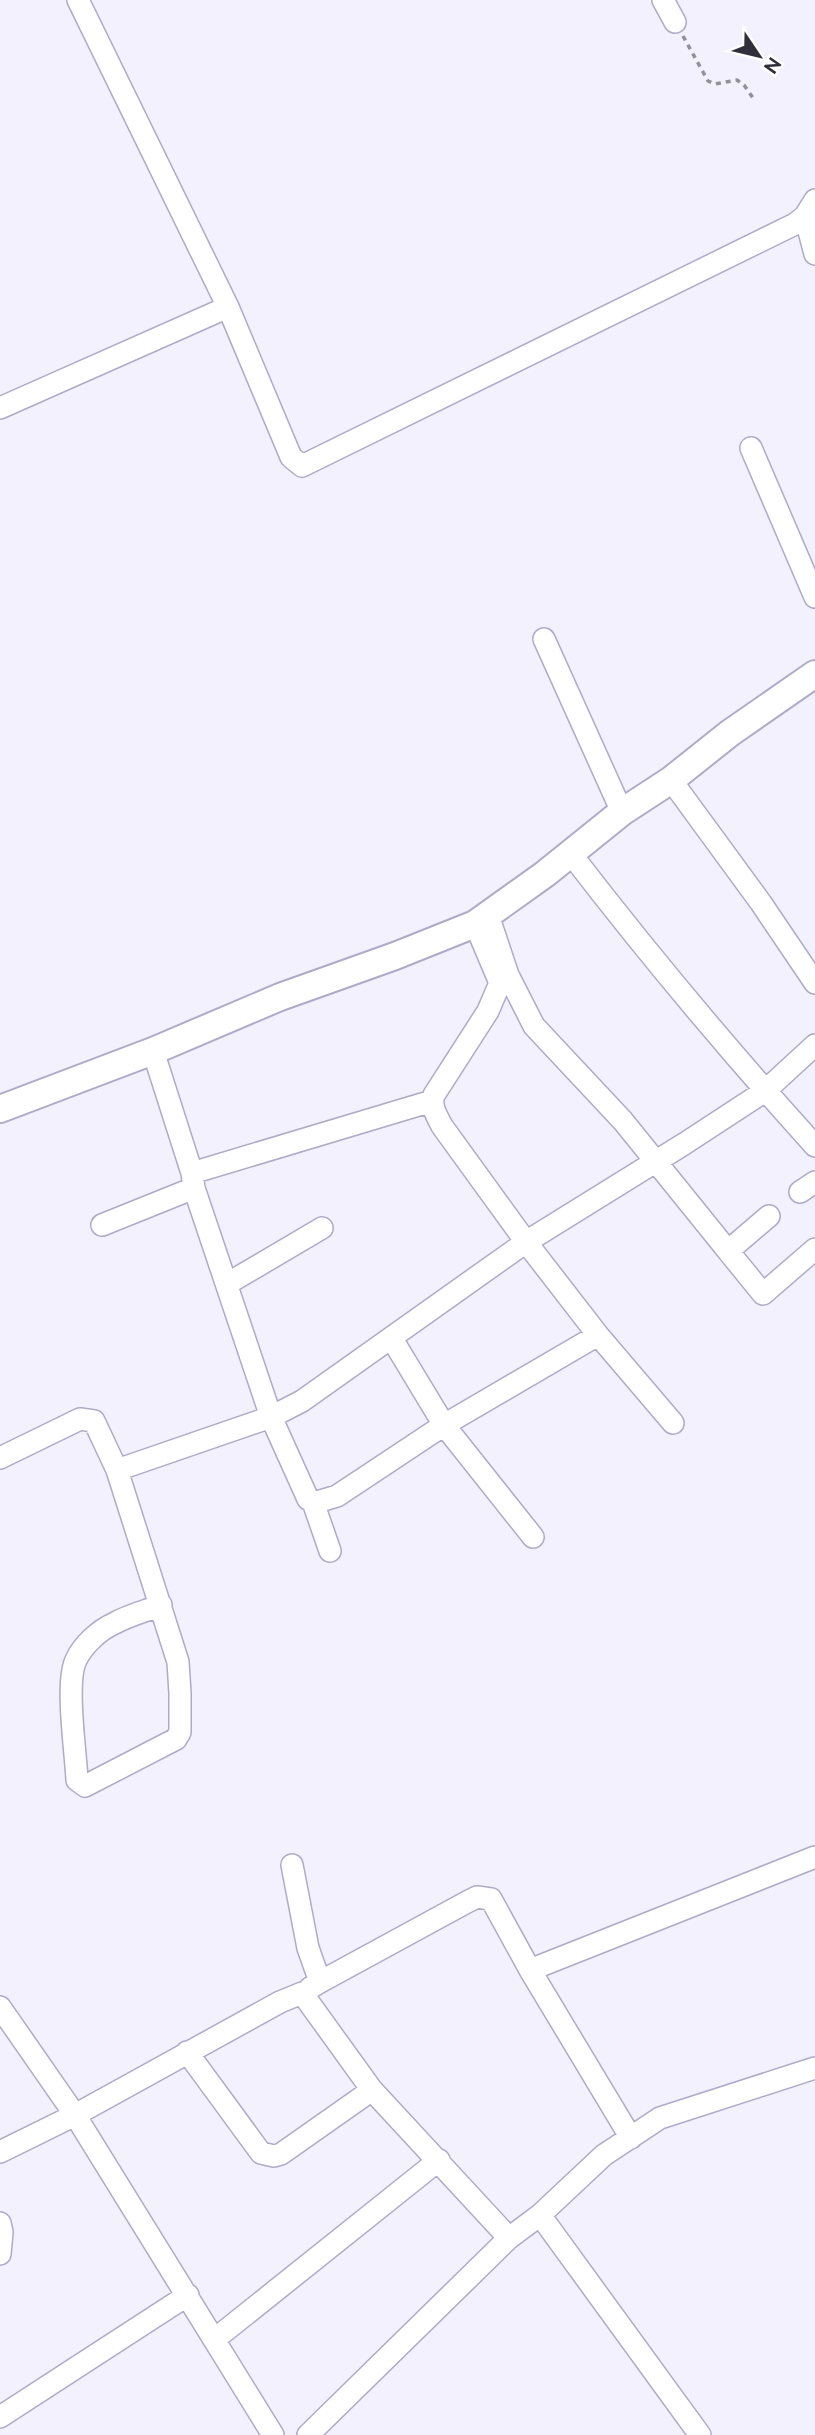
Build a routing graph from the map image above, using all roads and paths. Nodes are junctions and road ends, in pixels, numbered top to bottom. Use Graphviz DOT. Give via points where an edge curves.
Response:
graph roads {
  1 [pos="78,0"];
  2 [pos="663,0"];
  3 [pos="675,22"];
  4 [pos="753,98"];
  5 [pos="810,208"];
  6 [pos="815,254"];
  7 [pos="228,307"];
  8 [pos="0,408"];
  9 [pos="751,448"];
  10 [pos="815,597"];
  11 [pos="544,639"];
  12 [pos="815,674"];
  13 [pos="671,780"];
  14 [pos="622,812"];
  15 [pos="571,854"];
  16 [pos="481,919"];
  17 [pos="815,983"];
  18 [pos="815,1045"];
  19 [pos="153,1051"];
  20 [pos="765,1091"];
  21 [pos="432,1101"];
  22 [pos="0,1109"];
  23 [pos="815,1146"];
  24 [pos="656,1161"];
  25 [pos="193,1181"];
  26 [pos="769,1216"];
  27 [pos="102,1225"];
  28 [pos="322,1228"];
  29 [pos="526,1242"];
  30 [pos="815,1249"];
  31 [pos="728,1251"];
  32 [pos="227,1284"];
  33 [pos="598,1335"];
  34 [pos="391,1339"];
  35 [pos="271,1417"];
  36 [pos="673,1423"];
  37 [pos="444,1425"];
  38 [pos="0,1458"];
  39 [pos="117,1470"];
  40 [pos="313,1502"];
  41 [pos="533,1537"];
  42 [pos="330,1551"];
  43 [pos="161,1605"];
  44 [pos="815,1857"];
  45 [pos="292,1865"];
  46 [pos="530,1970"];
  47 [pos="311,1987"];
  48 [pos="0,2007"];
  49 [pos="187,2052"];
  50 [pos="815,2068"];
  51 [pos="372,2090"];
  52 [pos="75,2115"];
  53 [pos="631,2138"];
  54 [pos="0,2152"];
  55 [pos="439,2160"];
  56 [pos="540,2215"];
  57 [pos="0,2223"];
  58 [pos="509,2238"];
  59 [pos="0,2254"];
  60 [pos="188,2295"];
  61 [pos="215,2339"];
  62 [pos="0,2417"];
  63 [pos="0,2428"];
  64 [pos="3,2435"];
  65 [pos="273,2435"];
  66 [pos="308,2435"];
  67 [pos="699,2435"];
  1 -- 7 [label="street"];
  2 -- 3 [label="street"];
  3 -- 4 [label="path" via="708,81 737,80"];
  5 -- 6 [label="street"];
  5 -- 7 [label="street" via="796,224 733,256 302,466 292,457"];
  7 -- 8 [label="street"];
  9 -- 10 [label="street"];
  11 -- 14 [label="street"];
  12 -- 13 [label="street"];
  13 -- 14 [label="street"];
  13 -- 17 [label="street"];
  14 -- 15 [label="street"];
  15 -- 16 [label="street"];
  15 -- 20 [label="street"];
  16 -- 19 [label="street"];
  16 -- 21 [label="street" via="500,983 488,1011"];
  16 -- 24 [label="street" via="534,1026"];
  18 -- 20 [label="street"];
  19 -- 22 [label="street"];
  19 -- 25 [label="street"];
  20 -- 23 [label="street"];
  20 -- 24 [label="street"];
  21 -- 25 [label="street"];
  21 -- 29 [label="street" via="442,1126"];
  24 -- 29 [label="street"];
  24 -- 31 [label="street"];
  25 -- 27 [label="street"];
  25 -- 32 [label="street"];
  26 -- 31 [label="street"];
  28 -- 32 [label="street"];
  29 -- 33 [label="street"];
  29 -- 34 [label="street"];
  30 -- 31 [label="street" via="763,1294"];
  32 -- 35 [label="street"];
  33 -- 36 [label="street"];
  33 -- 37 [label="street"];
  34 -- 35 [label="street"];
  34 -- 37 [label="street"];
  35 -- 39 [label="street"];
  35 -- 40 [label="street" via="305,1496"];
  37 -- 40 [label="street" via="337,1496"];
  37 -- 41 [label="street"];
  38 -- 39 [label="street" via="80,1419 89,1419 97,1425"];
  39 -- 43 [label="street"];
  40 -- 42 [label="street"];
  43 -- 43 [label="street" via="178,1662 180,1732 170,1743 85,1786 80,1784 72,1693 76,1658 113,1623"];
  44 -- 46 [label="street"];
  45 -- 47 [label="street"];
  46 -- 47 [label="street" via="496,1905 477,1897"];
  46 -- 53 [label="street"];
  47 -- 49 [label="street"];
  47 -- 51 [label="street"];
  48 -- 52 [label="street"];
  49 -- 51 [label="street" via="261,2153 267,2155 281,2154"];
  49 -- 52 [label="street"];
  50 -- 53 [label="street" via="660,2118"];
  51 -- 55 [label="street"];
  52 -- 54 [label="street"];
  52 -- 60 [label="street"];
  53 -- 56 [label="street" via="604,2155"];
  55 -- 58 [label="street"];
  55 -- 61 [label="street"];
  56 -- 58 [label="street"];
  56 -- 67 [label="street"];
  57 -- 59 [label="street"];
  58 -- 66 [label="street"];
  60 -- 61 [label="street"];
  60 -- 62 [label="street"];
  61 -- 65 [label="street"];
  63 -- 64 [label="street"];
}
